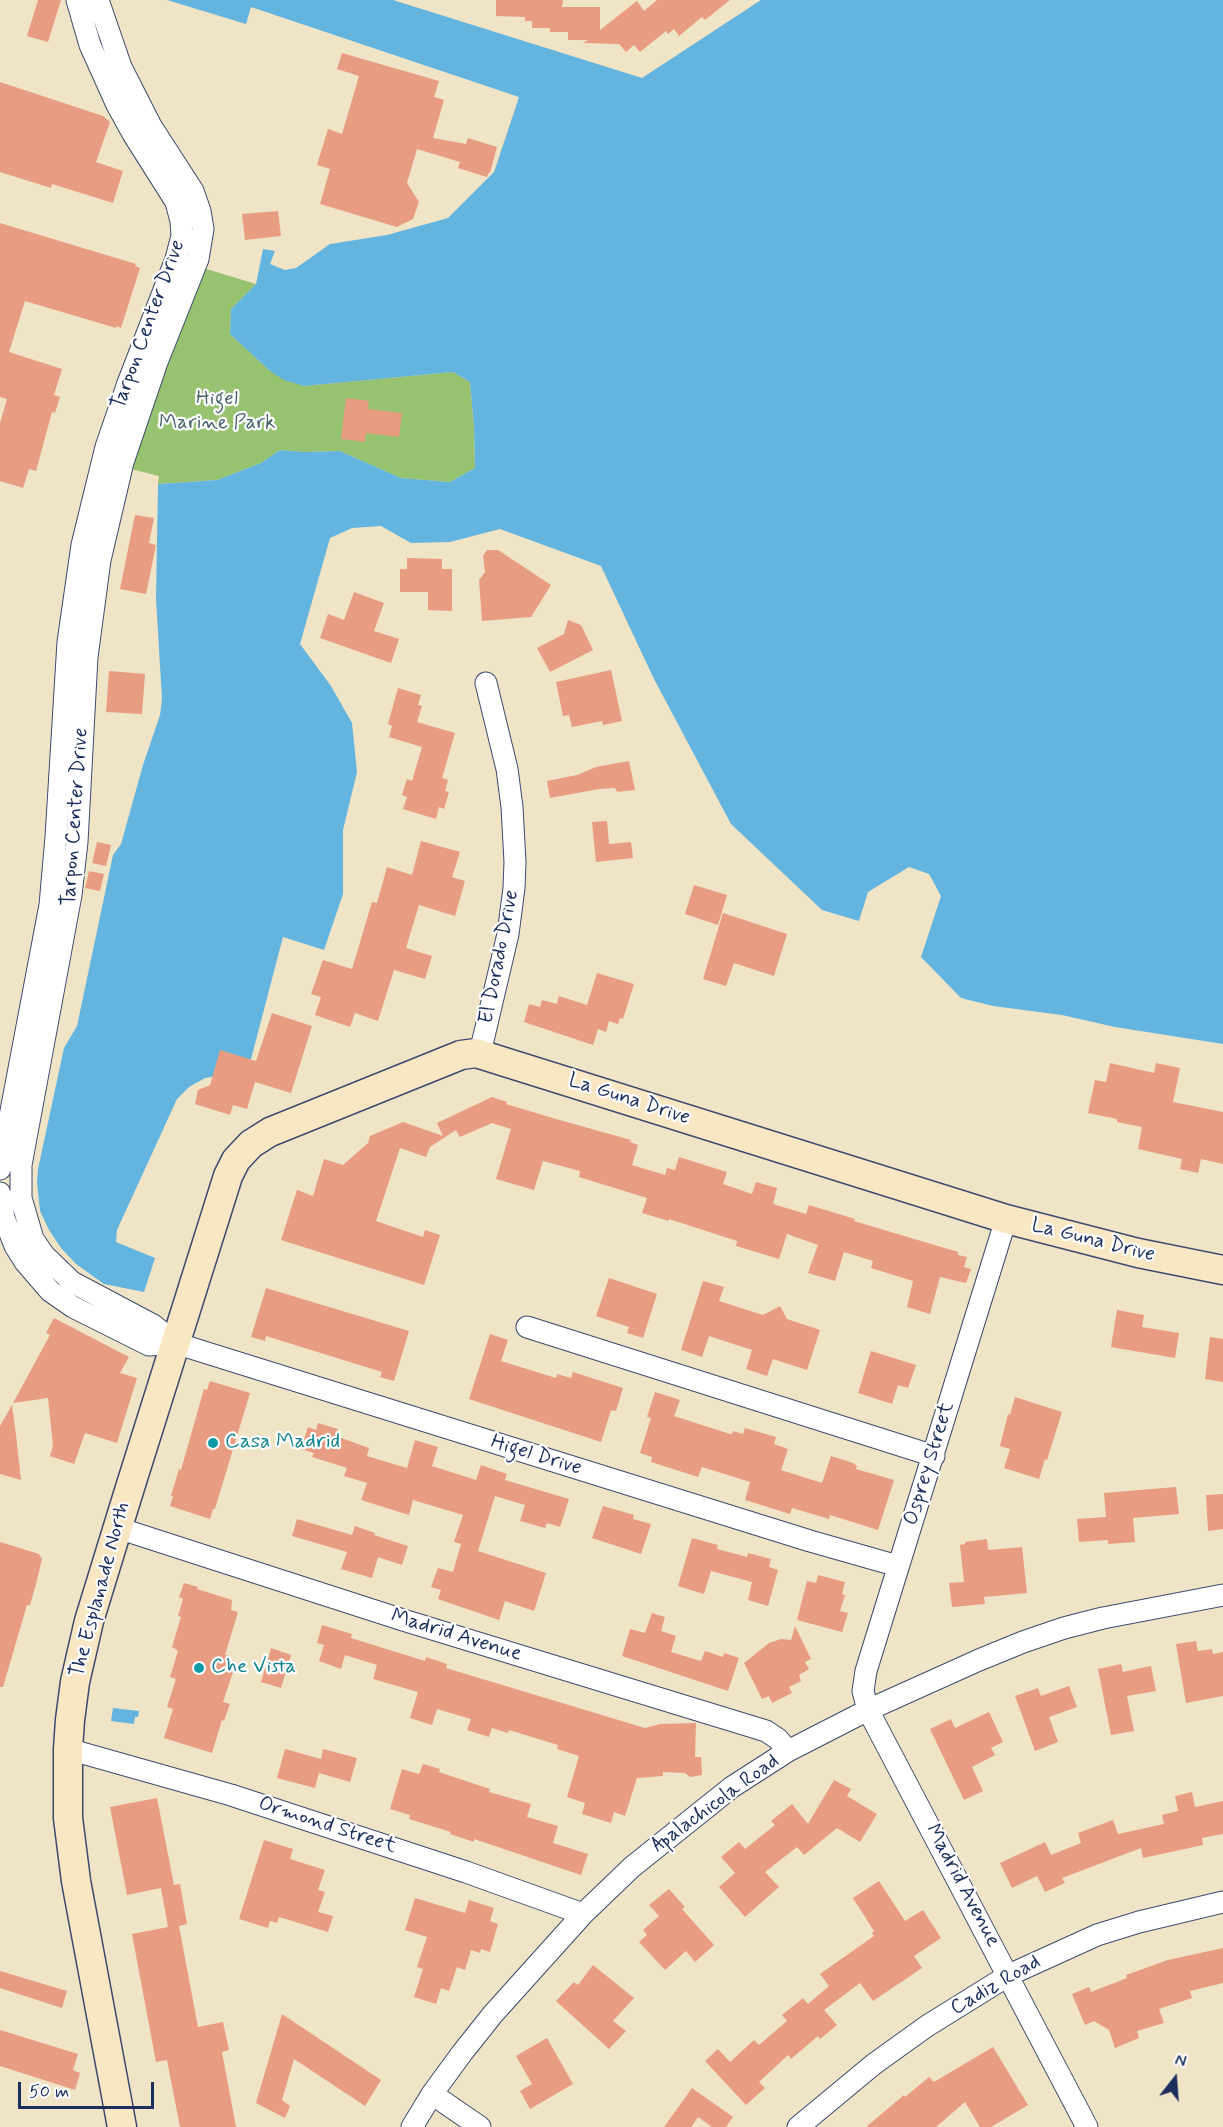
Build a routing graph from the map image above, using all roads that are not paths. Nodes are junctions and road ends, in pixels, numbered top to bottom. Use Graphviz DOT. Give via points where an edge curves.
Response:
graph roads {
  1 [pos="77,0"];
  2 [pos="98,0"];
  3 [pos="486,683"];
  4 [pos="480,1053"];
  5 [pos="0,1169"];
  6 [pos="0,1193"];
  7 [pos="1006,1219"];
  8 [pos="1223,1270"];
  9 [pos="527,1327"];
  10 [pos="175,1343"];
  11 [pos="934,1456"];
  12 [pos="118,1528"];
  13 [pos="898,1566"];
  14 [pos="1223,1595"];
  15 [pos="868,1710"];
  16 [pos="68,1749"];
  17 [pos="788,1751"];
  18 [pos="1223,1902"];
  19 [pos="583,1914"];
  20 [pos="1009,1975"];
  21 [pos="432,2094"];
  22 [pos="122,2127"];
  23 [pos="412,2127"];
  24 [pos="480,2127"];
  25 [pos="798,2127"];
  26 [pos="1087,2127"];
  1 -- 5 [label="street, Tarpon Center Drive" via="90,45 117,105 176,202 182,236 177,259 106,447 82,545 68,642 50,905"];
  2 -- 10 [label="street, Tarpon Center Drive" via="121,67 151,126 193,190 203,229 198,260 123,462 100,560 87,657 71,895 19,1183 33,1239 59,1272 153,1325"];
  3 -- 4 [label="street, El Dorado Drive" via="507,769 515,862 508,934"];
  4 -- 7 [label="street, La Guna Drive"];
  4 -- 10 [label="street, La Guna Drive" via="461,1055 270,1132 243,1151 228,1176"];
  6 -- 10 [label="street" via="15,1246 50,1291 73,1307 149,1345"];
  7 -- 8 [label="street, La Guna Drive"];
  7 -- 11 [label="street, Osprey Street"];
  9 -- 11 [label="street"];
  10 -- 12 [label="street, The Esplanade North"];
  10 -- 13 [label="street, Higel Drive"];
  11 -- 13 [label="street, Osprey Street"];
  12 -- 16 [label="street, The Esplanade North" via="81,1654"];
  12 -- 17 [label="street, Madrid Avenue" via="766,1731"];
  13 -- 15 [label="street, Osprey Street" via="864,1678"];
  14 -- 15 [label="street, Apalachicola Road" via="1064,1628 979,1660"];
  15 -- 17 [label="street, Apalachicola Road"];
  15 -- 20 [label="street, Madrid Avenue"];
  16 -- 19 [label="street, Ormond Street" via="231,1794"];
  16 -- 22 [label="street, The Esplanade North" via="68,1818 76,1881"];
  17 -- 19 [label="street, Apalachicola Road" via="694,1816"];
  18 -- 20 [label="street, Cadiz Road" via="1097,1935"];
  19 -- 21 [label="street, Apalachicola Road" via="493,2014"];
  20 -- 25 [label="street, Cadiz Road" via="874,2064"];
  20 -- 26 [label="street, Madrid Avenue"];
  21 -- 23 [label="street, Apalachicola Road"];
  21 -- 24 [label="street"];
}
